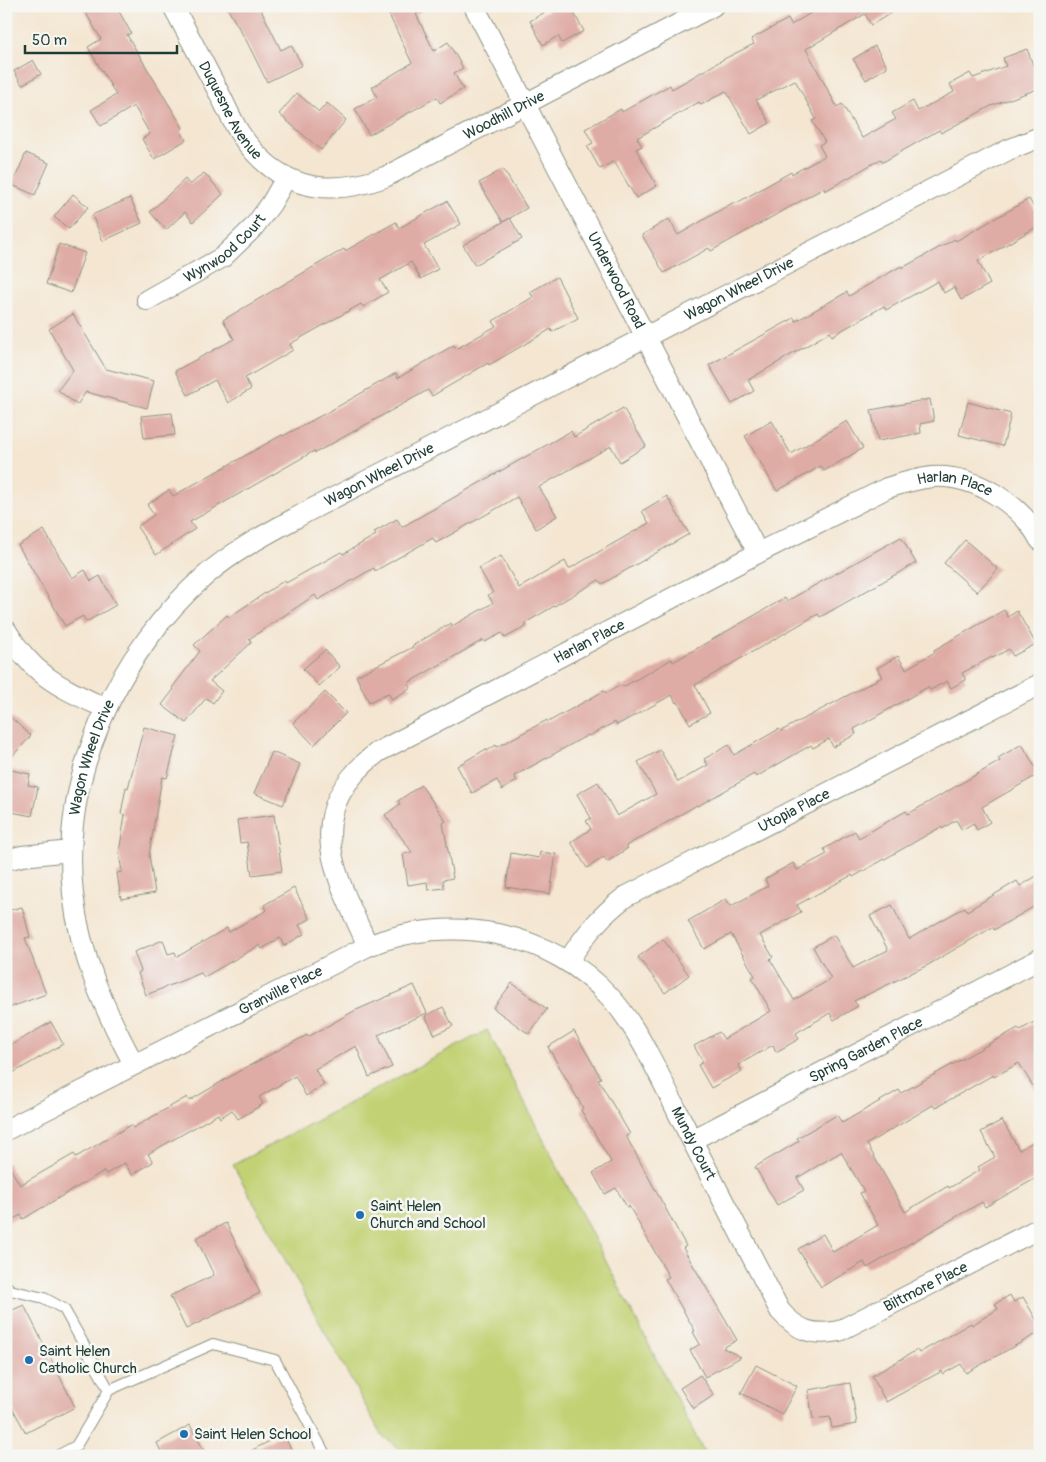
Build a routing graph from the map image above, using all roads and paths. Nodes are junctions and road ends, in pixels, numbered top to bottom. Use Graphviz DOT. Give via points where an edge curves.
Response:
graph roads {
  1 [pos="173,6"];
  2 [pos="474,6"];
  3 [pos="713,6"];
  4 [pos="525,105"];
  5 [pos="1040,137"];
  6 [pos="286,178"];
  7 [pos="147,300"];
  8 [pos="646,338"];
  9 [pos="1040,540"];
  10 [pos="758,554"];
  11 [pos="6,630"];
  12 [pos="1040,684"];
  13 [pos="106,708"];
  14 [pos="71,851"];
  15 [pos="6,860"];
  16 [pos="368,946"];
  17 [pos="1040,959"];
  18 [pos="568,961"];
  19 [pos="134,1064"];
  20 [pos="6,1130"];
  21 [pos="692,1140"];
  22 [pos="1040,1228"];
  23 [pos="6,1284"];
  24 [pos="808,1331"];
  25 [pos="108,1390"];
  26 [pos="78,1451"];
  27 [pos="57,1456"];
  28 [pos="326,1456"];
  1 -- 6 [label="street, Duquesne Avenue" via="239,132 260,157"];
  2 -- 4 [label="street, Underwood Road"];
  3 -- 4 [label="street, Woodhill Drive"];
  4 -- 6 [label="street, Woodhill Drive" via="374,181 326,187 301,184"];
  4 -- 8 [label="street, Underwood Road"];
  5 -- 8 [label="street, Wagon Wheel Drive" via="1008,150"];
  6 -- 7 [label="street, Wynwood Court" via="253,228 223,257"];
  8 -- 10 [label="street, Underwood Road"];
  8 -- 13 [label="street, Wagon Wheel Drive" via="312,509 238,551 179,600 152,631 129,664"];
  9 -- 10 [label="street, Harlan Place" via="1020,513 1003,499 986,489 934,477 887,488"];
  10 -- 16 [label="street, Harlan Place" via="378,752 362,764 338,798 332,816 330,845 339,882"];
  11 -- 13 [label="street" via="26,659 44,676"];
  12 -- 18 [label="street, Utopia Place" via="625,897 589,930"];
  13 -- 14 [label="street, Wagon Wheel Drive" via="86,765"];
  14 -- 15 [label="street"];
  14 -- 19 [label="street, Wagon Wheel Drive" via="73,895 83,944 107,1013"];
  16 -- 18 [label="street, Granville Place" via="414,931 473,930 539,946"];
  16 -- 19 [label="street, Granville Place"];
  17 -- 21 [label="street, Spring Garden Place"];
  18 -- 21 [label="street, Mundy Court" via="612,998 628,1021"];
  19 -- 20 [label="street, Granville Place"];
  21 -- 24 [label="street, Mundy Court" via="780,1311 789,1321"];
  22 -- 24 [label="street, Biltmore Place" via="839,1330 825,1333"];
  23 -- 25 [label="lane" via="10,1290 44,1298 64,1309"];
  25 -- 26 [label="lane"];
  25 -- 28 [label="lane" via="213,1344 275,1360"];
  26 -- 27 [label="lane"];
}
